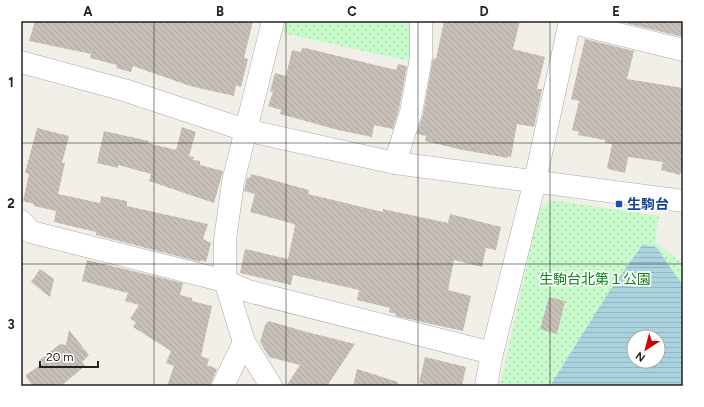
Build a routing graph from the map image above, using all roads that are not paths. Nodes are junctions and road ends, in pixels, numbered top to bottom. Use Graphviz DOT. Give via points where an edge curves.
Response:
graph roads {
  1 [pos="273,21"];
  2 [pos="421,21"];
  3 [pos="570,21"];
  4 [pos="683,50"];
  5 [pos="21,62"];
  6 [pos="245,130"];
  7 [pos="395,163"];
  8 [pos="535,181"];
  9 [pos="683,201"];
  10 [pos="21,221"];
  11 [pos="225,281"];
  12 [pos="244,342"];
  13 [pos="492,353"];
  14 [pos="223,386"];
  15 [pos="271,386"];
  16 [pos="486,386"];
  1 -- 6 [label="street"];
  2 -- 7 [label="street" via="420,66 411,112"];
  3 -- 4 [label="street"];
  3 -- 8 [label="street"];
  5 -- 6 [label="street" via="124,90"];
  6 -- 7 [label="street"];
  6 -- 11 [label="street" via="232,182 225,240"];
  7 -- 8 [label="street"];
  8 -- 9 [label="street"];
  8 -- 13 [label="street"];
  10 -- 11 [label="street" via="31,232"];
  11 -- 12 [label="street"];
  11 -- 13 [label="street" via="248,292"];
  12 -- 14 [label="street"];
  12 -- 15 [label="street"];
  13 -- 16 [label="street"];
}
